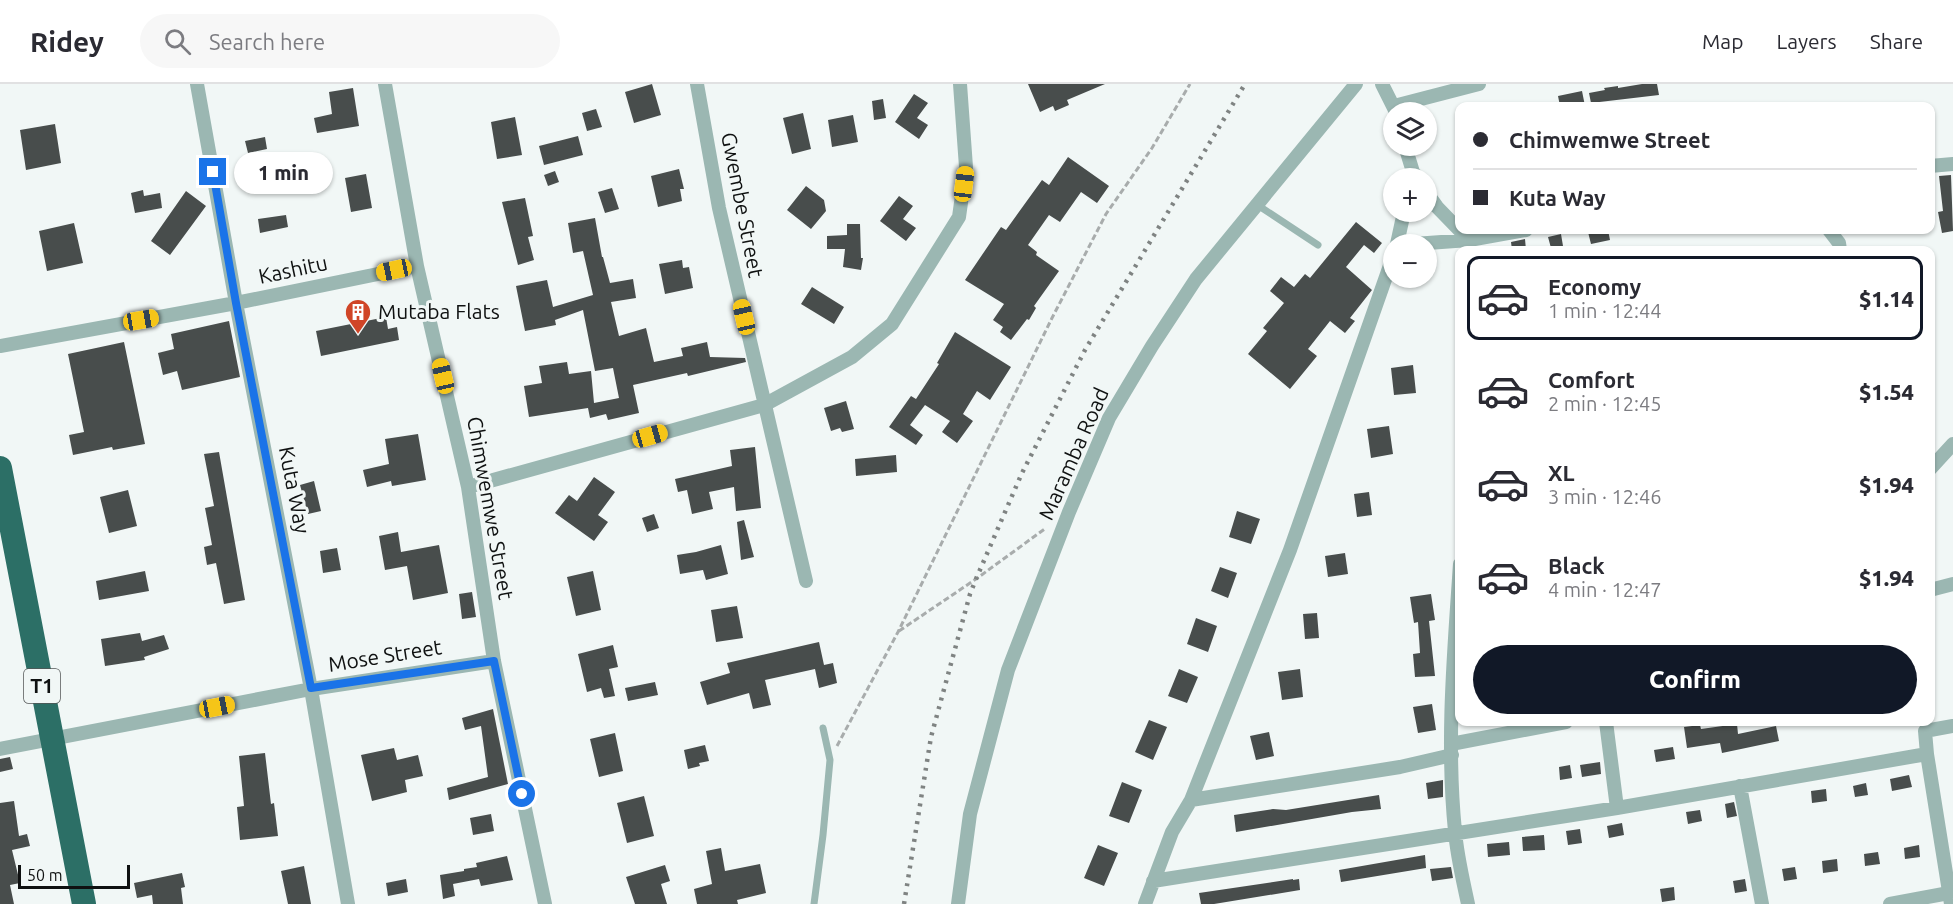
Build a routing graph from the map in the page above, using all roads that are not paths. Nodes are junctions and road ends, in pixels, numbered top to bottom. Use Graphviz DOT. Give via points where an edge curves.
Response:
graph roads {
  1 [pos="197,84"];
  2 [pos="384,84"];
  3 [pos="697,84"];
  4 [pos="960,84"];
  5 [pos="1356,84"];
  6 [pos="1382,84"];
  7 [pos="1479,84"];
  8 [pos="1391,102"];
  9 [pos="1419,102"];
  10 [pos="1953,164"];
  11 [pos="1935,166"];
  12 [pos="1256,204"];
  13 [pos="1437,207"];
  14 [pos="1455,228"];
  15 [pos="1511,234"];
  16 [pos="1437,244"];
  17 [pos="1318,245"];
  18 [pos="1469,245"];
  19 [pos="417,266"];
  20 [pos="1383,285"];
  21 [pos="236,303"];
  22 [pos="0,346"];
  23 [pos="764,405"];
  24 [pos="1953,444"];
  25 [pos="1935,464"];
  26 [pos="0,468"];
  27 [pos="468,487"];
  28 [pos="806,581"];
  29 [pos="1953,584"];
  30 [pos="1935,589"];
  31 [pos="1455,634"];
  32 [pos="494,661"];
  33 [pos="311,688"];
  34 [pos="1549,726"];
  35 [pos="1607,726"];
  36 [pos="1924,726"];
  37 [pos="1953,726"];
  38 [pos="823,728"];
  39 [pos="53,738"];
  40 [pos="0,748"];
  41 [pos="1451,749"];
  42 [pos="1926,754"];
  43 [pos="1740,786"];
  44 [pos="1191,800"];
  45 [pos="1617,808"];
  46 [pos="1455,832"];
  47 [pos="1153,881"];
  48 [pos="1950,899"];
  49 [pos="84,904"];
  50 [pos="348,904"];
  51 [pos="545,904"];
  52 [pos="814,904"];
  53 [pos="958,904"];
  54 [pos="1145,904"];
  55 [pos="1468,904"];
  56 [pos="1762,904"];
  57 [pos="1890,904"];
  1 -- 21 [label="street, Kuta Way"];
  2 -- 19 [label="street, Chimwemwe Street"];
  3 -- 23 [label="street, Gwembe Street" via="719,208"];
  4 -- 23 [label="street" via="966,167 959,217 892,324 852,357"];
  5 -- 12 [label="street, Maramba Road"];
  6 -- 8 [label="street"];
  7 -- 9 [label="street"];
  10 -- 11 [label="street"];
  12 -- 17 [label="lane"];
  12 -- 53 [label="street, Maramba Road" via="1196,279 1109,418 1008,670 970,814"];
  13 -- 14 [label="street"];
  15 -- 18 [label="street"];
  16 -- 18 [label="street"];
  19 -- 21 [label="street, Kashitu"];
  19 -- 27 [label="street, Chimwemwe Street"];
  20 -- 44 [label="street" via="1290,550"];
  21 -- 22 [label="street, Kashitu"];
  21 -- 33 [label="street, Kuta Way"];
  23 -- 27 [label="street"];
  23 -- 28 [label="street, Gwembe Street"];
  24 -- 25 [label="street"];
  26 -- 39 [label="highway, T1"];
  27 -- 32 [label="street, Chimwemwe Street"];
  29 -- 30 [label="street"];
  31 -- 41 [label="street"];
  32 -- 33 [label="street, Mose Street"];
  32 -- 51 [label="street, Chimwemwe Street"];
  33 -- 39 [label="street, Mose Street"];
  33 -- 50 [label="street, Kuta Way"];
  34 -- 41 [label="street"];
  35 -- 45 [label="street"];
  36 -- 37 [label="street"];
  36 -- 42 [label="street"];
  38 -- 52 [label="lane" via="830,760"];
  39 -- 40 [label="street, Mose Street"];
  39 -- 49 [label="highway, T1"];
  41 -- 44 [label="street" via="1400,767"];
  41 -- 46 [label="street"];
  42 -- 43 [label="street"];
  42 -- 48 [label="street"];
  43 -- 45 [label="street"];
  43 -- 56 [label="street"];
  44 -- 47 [label="street" via="1172,832"];
  45 -- 46 [label="street"];
  46 -- 47 [label="street"];
  46 -- 55 [label="street"];
  47 -- 54 [label="street"];
  48 -- 57 [label="street"];
}
